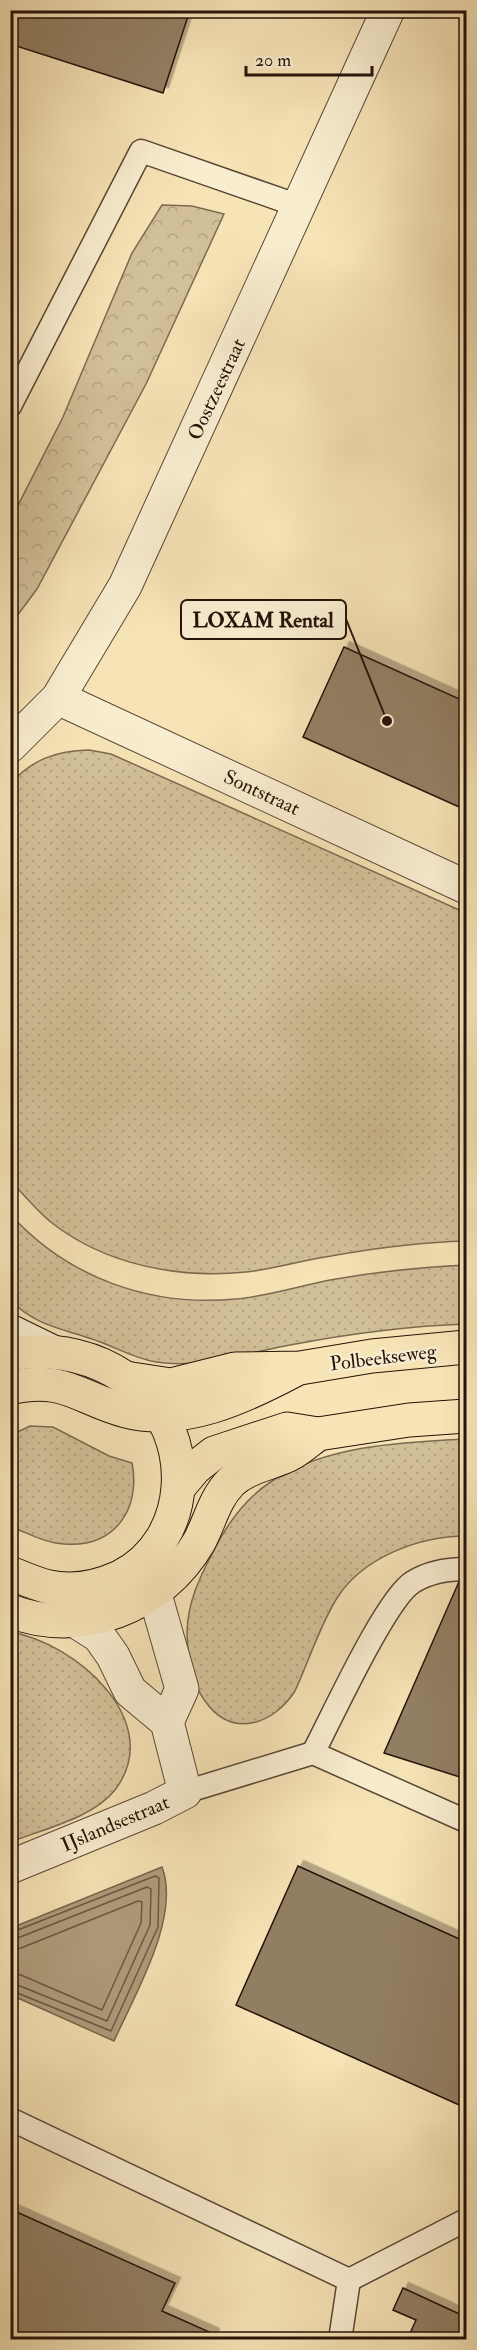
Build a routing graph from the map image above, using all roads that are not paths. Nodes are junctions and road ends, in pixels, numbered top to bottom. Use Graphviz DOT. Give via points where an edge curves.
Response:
graph roads {
  1 [pos="388,10"];
  2 [pos="299,206"];
  3 [pos="10,406"];
  4 [pos="58,698"];
  5 [pos="10,746"];
  6 [pos="466,887"];
  7 [pos="10,1331"];
  8 [pos="466,1347"];
  9 [pos="51,1351"];
  10 [pos="10,1354"];
  11 [pos="300,1368"];
  12 [pos="125,1378"];
  13 [pos="10,1388"];
  14 [pos="160,1415"];
  15 [pos="466,1416"];
  16 [pos="318,1434"];
  17 [pos="179,1487"];
  18 [pos="156,1548"];
  19 [pos="466,1569"];
  20 [pos="10,1573"];
  21 [pos="154,1591"];
  22 [pos="10,1611"];
  23 [pos="77,1622"];
  24 [pos="167,1722"];
  25 [pos="313,1753"];
  26 [pos="185,1792"];
  27 [pos="466,1821"];
  28 [pos="10,1867"];
  29 [pos="10,2119"];
  30 [pos="466,2220"];
  31 [pos="349,2280"];
  32 [pos="340,2340"];
  1 -- 2 [label="street, Oostzeestraat"];
  2 -- 3 [label="lane" via="141,151"];
  2 -- 4 [label="street, Oostzeestraat" via="125,586"];
  4 -- 5 [label="street, Oostzeestraat"];
  4 -- 6 [label="street, Sontstraat"];
  7 -- 9 [label="street"];
  8 -- 11 [label="main road, Polbeekseweg"];
  9 -- 10 [label="main road"];
  9 -- 12 [label="main road" via="90,1359"];
  11 -- 12 [label="main road, Polbeekseweg" via="235,1369 171,1385"];
  11 -- 14 [label="main road, Polbeekseweg" via="245,1396"];
  12 -- 14 [label="main road"];
  13 -- 14 [label="main road, Polbeekseweg" via="54,1385 126,1411"];
  14 -- 17 [label="main road" via="175,1449"];
  15 -- 16 [label="main road"];
  16 -- 17 [label="main road" via="287,1429 225,1448 204,1460"];
  16 -- 21 [label="main road" via="286,1456 241,1474 223,1491 190,1556"];
  17 -- 18 [label="main road" via="175,1513"];
  18 -- 20 [label="main road" via="126,1574 89,1587 50,1587"];
  18 -- 21 [label="main road"];
  19 -- 25 [label="lane" via="446,1569 412,1582 392,1604"];
  21 -- 23 [label="main road" via="119,1612"];
  21 -- 24 [label="street" via="182,1689"];
  22 -- 23 [label="main road" via="36,1619"];
  23 -- 24 [label="street" via="99,1636 130,1691"];
  24 -- 26 [label="street, IJslandsestraat"];
  25 -- 26 [label="lane"];
  25 -- 27 [label="lane"];
  26 -- 28 [label="street, IJslandsestraat"];
  29 -- 31 [label="lane"];
  30 -- 31 [label="lane"];
  31 -- 32 [label="lane"];
}
